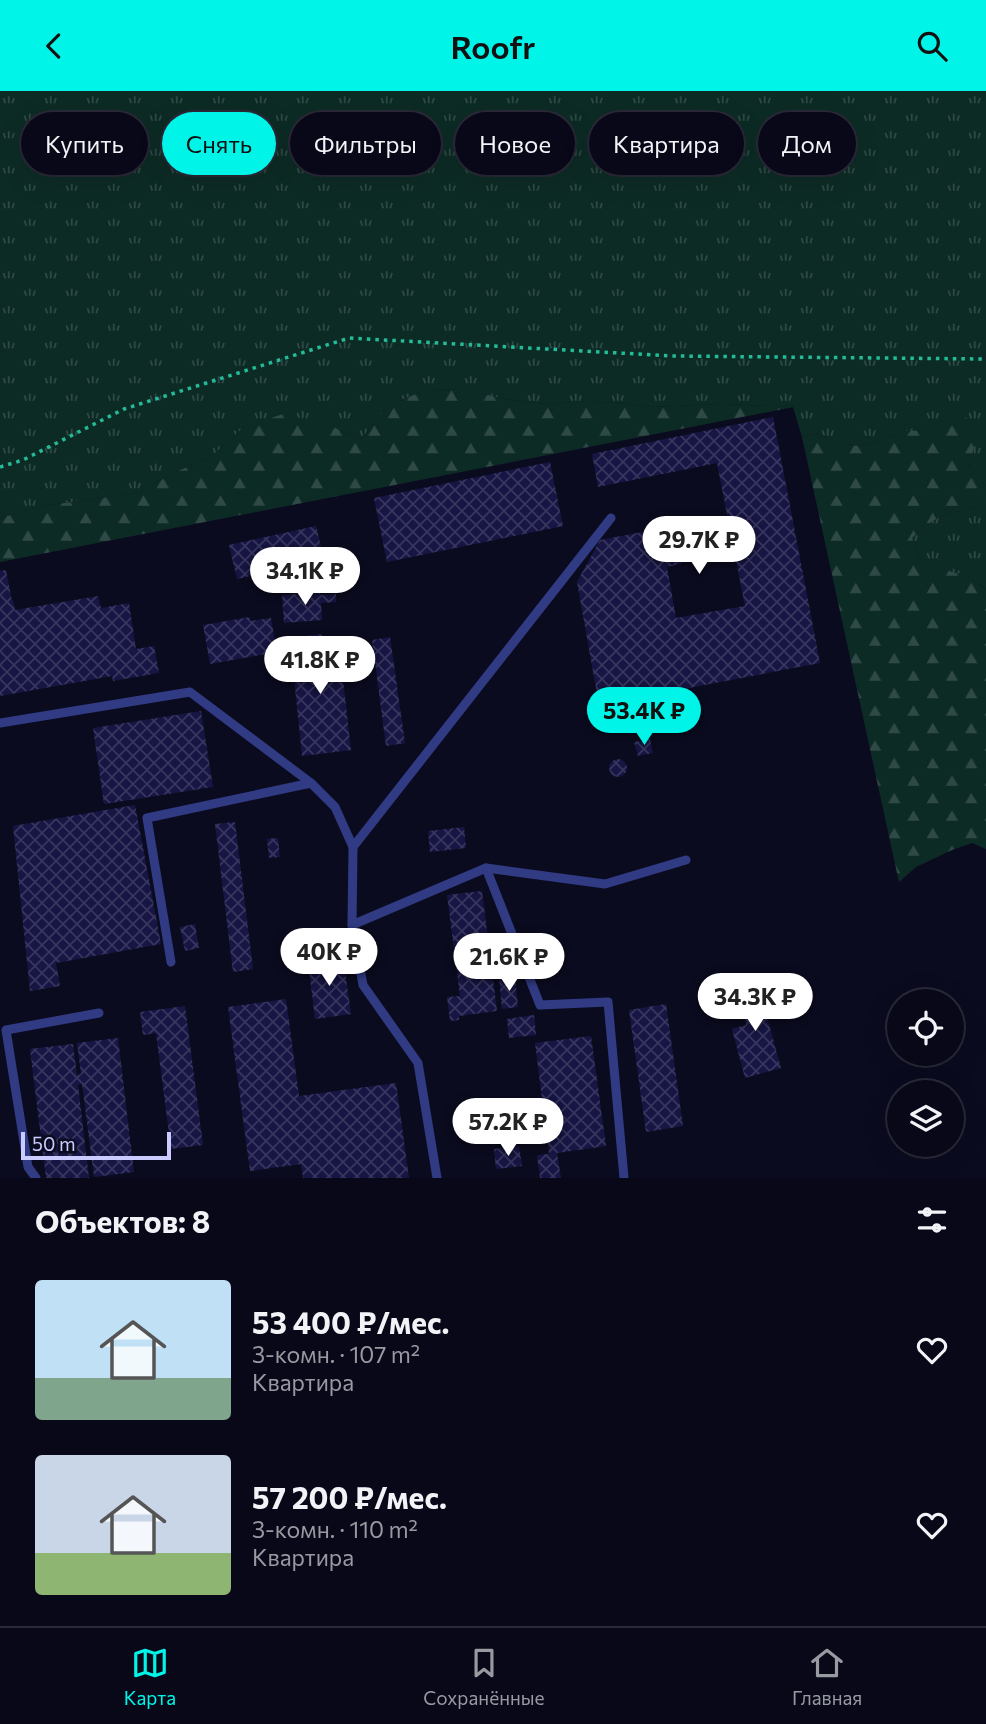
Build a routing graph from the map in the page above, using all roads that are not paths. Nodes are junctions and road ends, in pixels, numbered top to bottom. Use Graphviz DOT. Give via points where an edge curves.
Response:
graph roads {
  1 [pos="611,518"];
  2 [pos="0,723"];
  3 [pos="311,783"];
  4 [pos="353,847"];
  5 [pos="686,860"];
  6 [pos="486,868"];
  7 [pos="352,925"];
  8 [pos="171,962"];
  9 [pos="99,1013"];
  10 [pos="36,1178"];
  11 [pos="437,1178"];
  12 [pos="624,1178"];
  1 -- 4 [label="lane"];
  2 -- 3 [label="lane" via="190,692"];
  3 -- 4 [label="lane" via="335,807"];
  3 -- 8 [label="lane" via="147,818"];
  4 -- 7 [label="lane"];
  5 -- 6 [label="lane" via="605,884"];
  6 -- 7 [label="lane"];
  6 -- 12 [label="lane" via="540,1005 608,1002"];
  7 -- 11 [label="lane" via="363,985 418,1063"];
  9 -- 10 [label="lane" via="6,1030 28,1167"];
}
